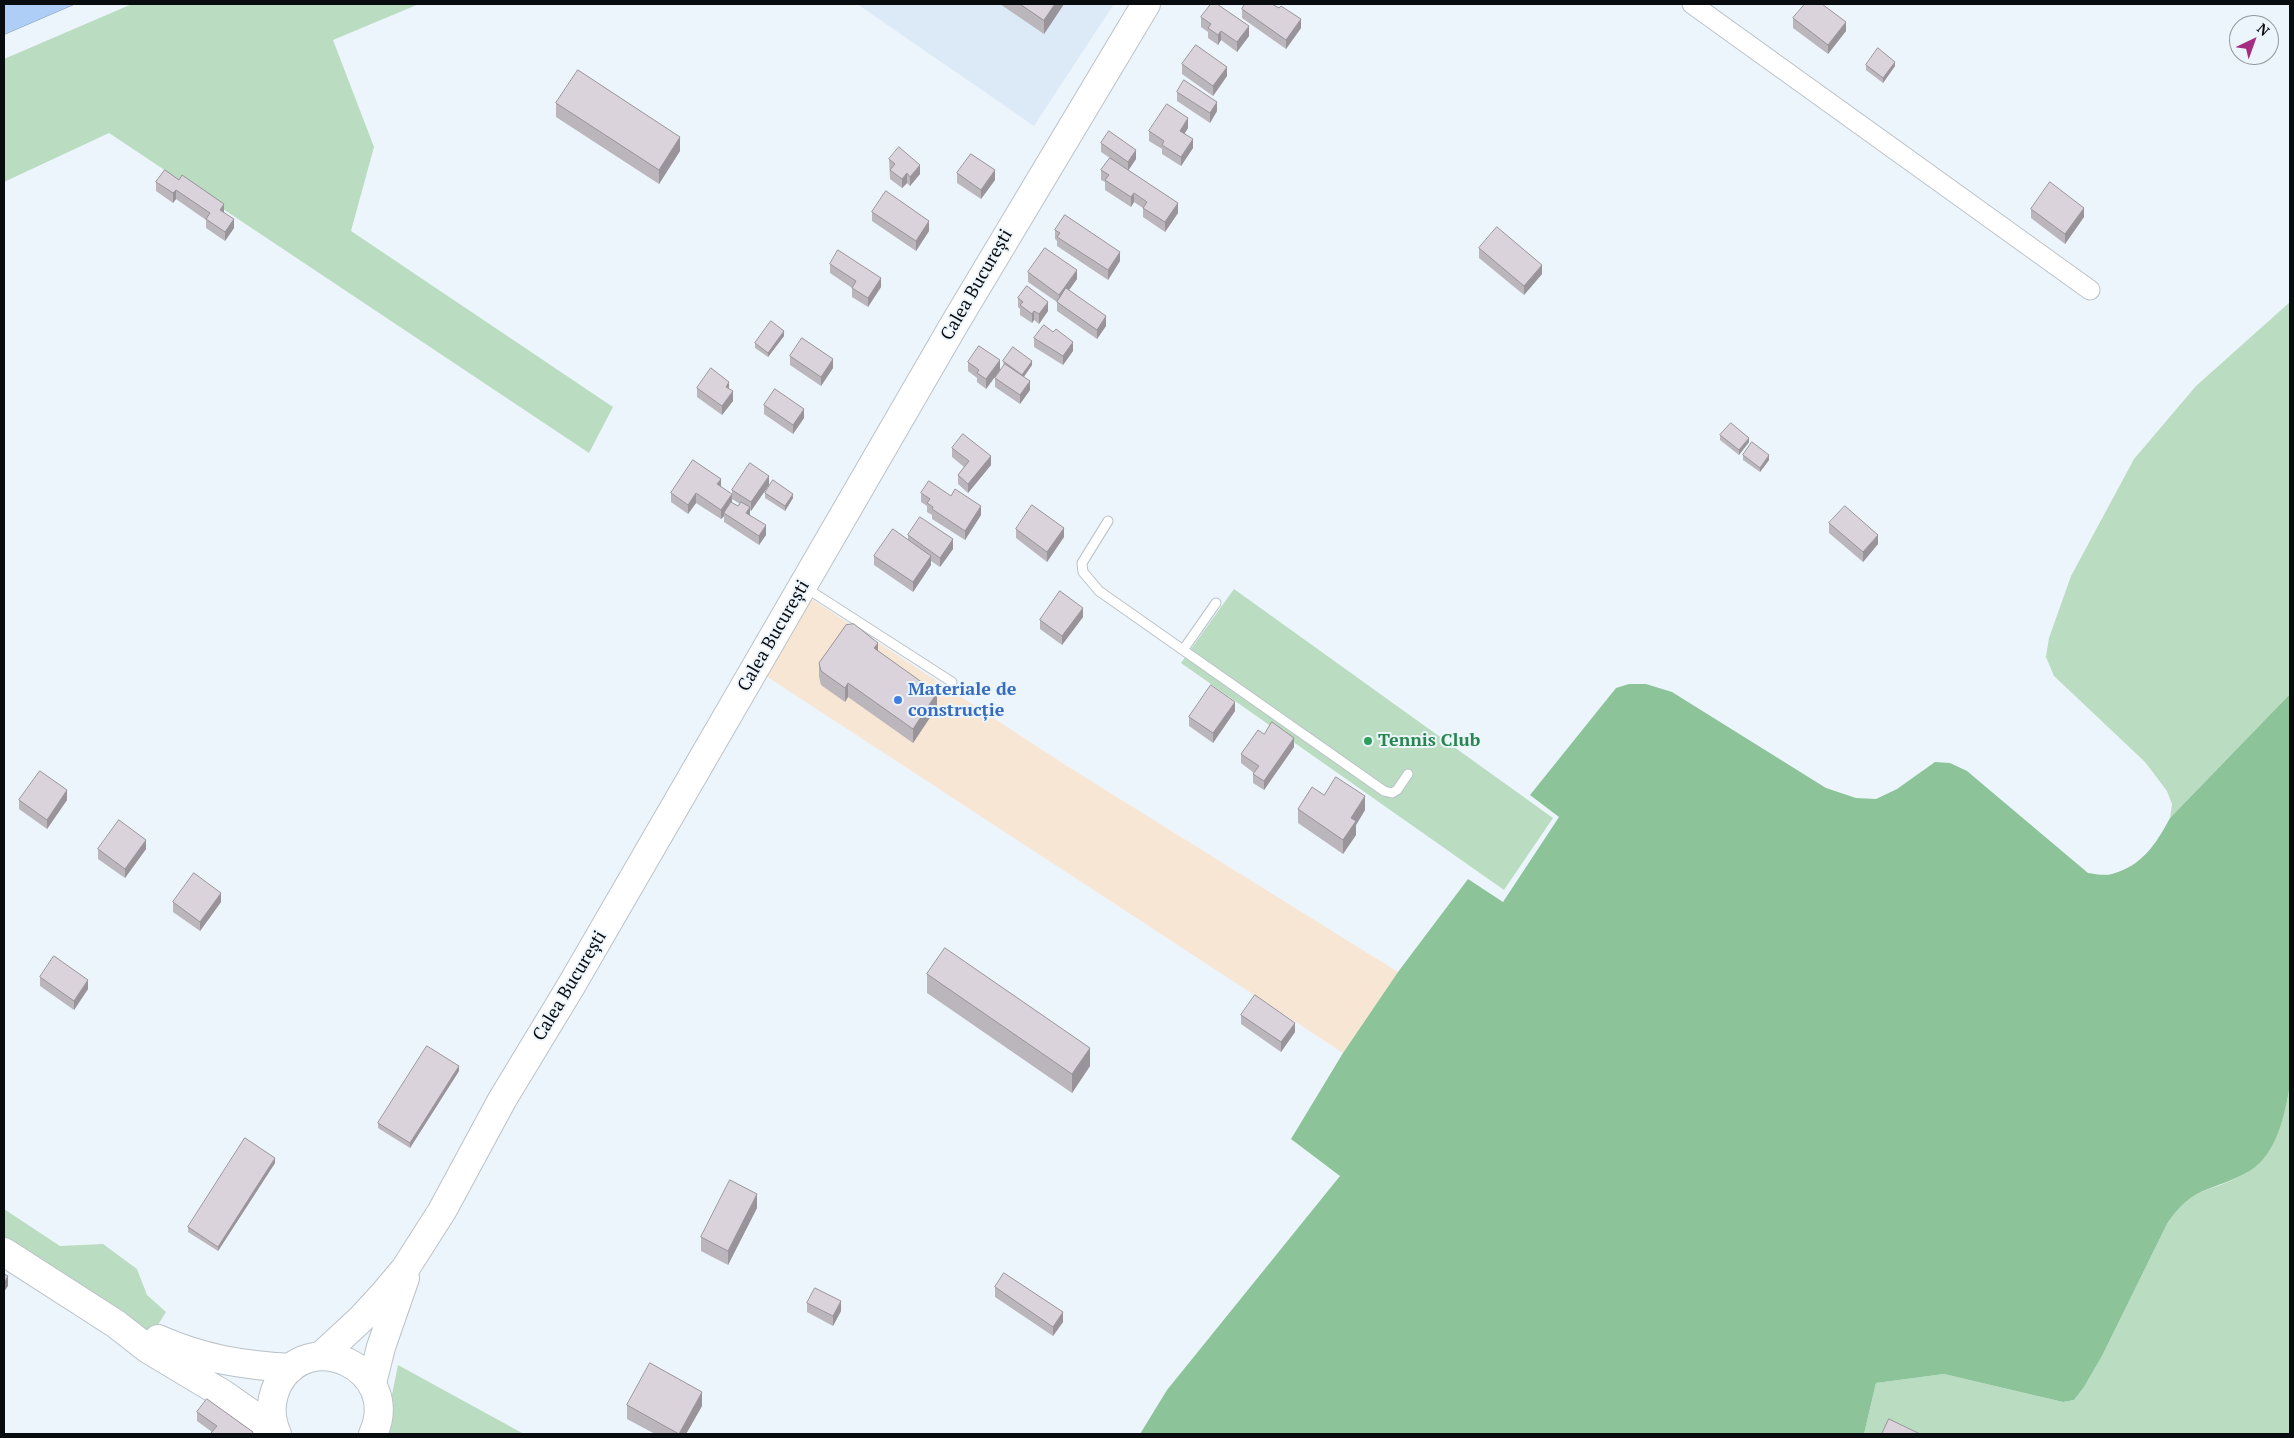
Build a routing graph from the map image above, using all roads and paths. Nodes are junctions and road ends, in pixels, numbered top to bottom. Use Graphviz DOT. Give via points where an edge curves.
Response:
graph roads {
  1 [pos="1146,4"];
  2 [pos="1692,4"];
  3 [pos="2090,290"];
  4 [pos="1108,521"];
  5 [pos="804,586"];
  6 [pos="1216,603"];
  7 [pos="1183,650"];
  8 [pos="952,682"];
  9 [pos="1408,774"];
  10 [pos="4,1252"];
  11 [pos="405,1269"];
  12 [pos="116,1324"];
  13 [pos="320,1356"];
  14 [pos="291,1368"];
  15 [pos="372,1383"];
  16 [pos="273,1434"];
  17 [pos="277,1434"];
  18 [pos="373,1434"];
  1 -- 5 [label="main road, Calea București" via="1025,204"];
  2 -- 3 [label="street"];
  4 -- 7 [label="lane" via="1082,563 1083,572 1099,591"];
  5 -- 8 [label="lane"];
  5 -- 11 [label="main road, Calea București" via="502,1100 442,1211"];
  6 -- 7 [label="lane"];
  7 -- 9 [label="lane" via="1384,790 1392,793 1397,790"];
  10 -- 12 [label="main road"];
  11 -- 13 [label="main road, Calea București" via="362,1318"];
  11 -- 15 [label="main road, Calea București" via="405,1281 381,1346"];
  12 -- 14 [label="main road" via="214,1359 240,1365"];
  12 -- 16 [label="main road" via="148,1348 238,1404"];
  13 -- 14 [label="main road, Calea București"];
  13 -- 15 [label="main road" via="351,1363"];
  14 -- 17 [label="main road, Calea București" via="273,1394 271,1410"];
  15 -- 18 [label="main road, Calea București" via="379,1411"];
}
